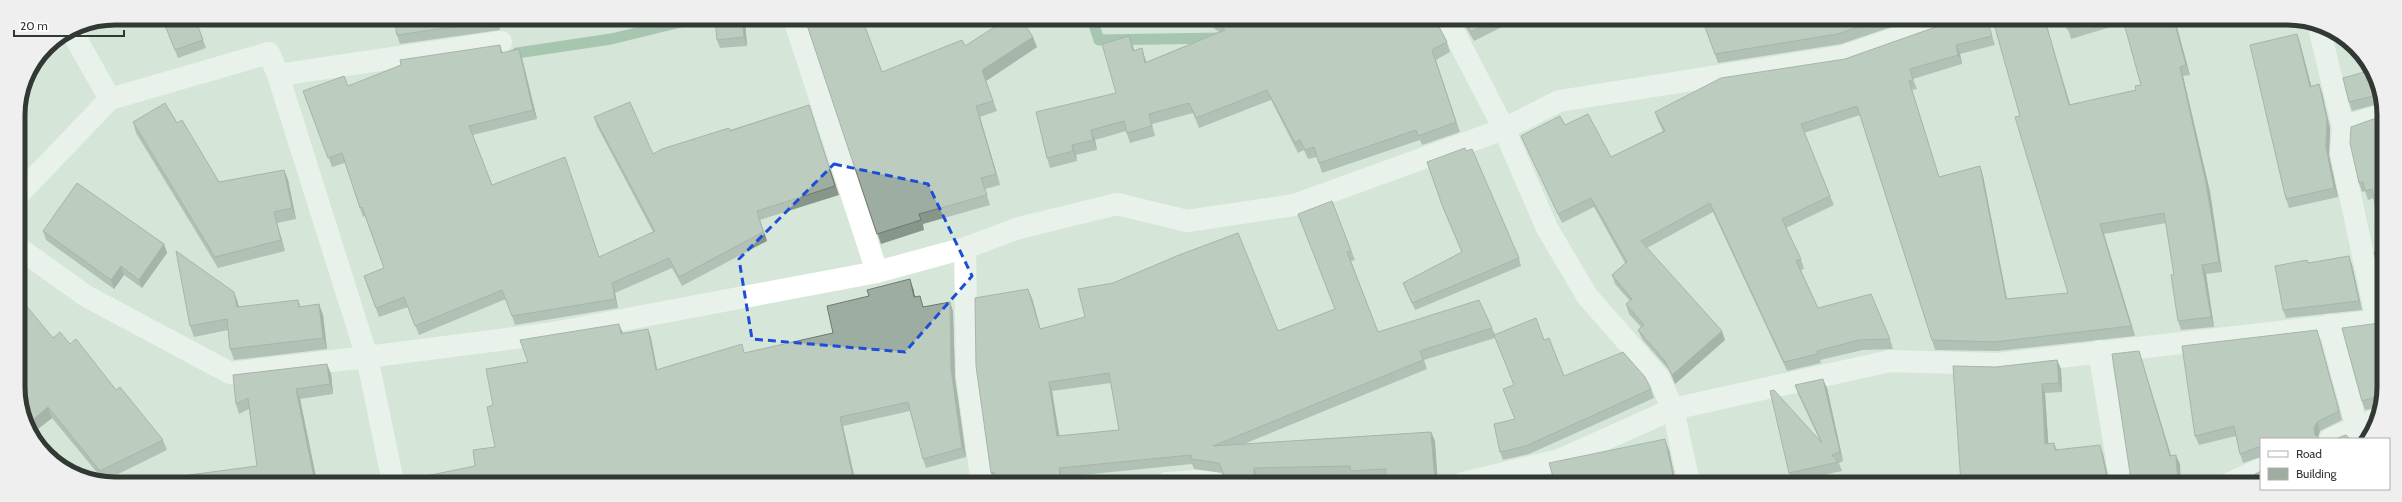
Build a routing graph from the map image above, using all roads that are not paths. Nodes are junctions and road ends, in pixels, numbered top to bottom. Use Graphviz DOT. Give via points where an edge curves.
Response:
graph roads {
  1 [pos="796,25"];
  2 [pos="1450,25"];
  3 [pos="1934,25"];
  4 [pos="2320,31"];
  5 [pos="74,35"];
  6 [pos="501,42"];
  7 [pos="278,75"];
  8 [pos="110,99"];
  9 [pos="2377,117"];
  10 [pos="2343,127"];
  11 [pos="1504,129"];
  12 [pos="25,188"];
  13 [pos="965,248"];
  14 [pos="25,252"];
  15 [pos="877,272"];
  16 [pos="2377,307"];
  17 [pos="2377,320"];
  18 [pos="2329,325"];
  19 [pos="2100,351"];
  20 [pos="367,357"];
  21 [pos="1673,409"];
  22 [pos="2368,426"];
  23 [pos="2358,433"];
  24 [pos="2335,438"];
  25 [pos="2260,469"];
  26 [pos="392,477"];
  27 [pos="981,477"];
  28 [pos="1488,477"];
  29 [pos="1688,477"];
  30 [pos="2121,477"];
  31 [pos="2243,477"];
  1 -- 15 [label="street"];
  2 -- 11 [label="street"];
  3 -- 11 [label="street" via="1844,56 1559,101"];
  4 -- 10 [label="street"];
  5 -- 8 [label="street"];
  6 -- 7 [label="street"];
  7 -- 8 [label="street" via="269,53"];
  7 -- 20 [label="street"];
  8 -- 12 [label="street"];
  9 -- 10 [label="street"];
  10 -- 16 [label="street" via="2341,153"];
  11 -- 13 [label="street" via="1294,205 1187,221 1117,204 1019,228"];
  11 -- 21 [label="street" via="1547,228 1587,296 1659,378"];
  13 -- 15 [label="street"];
  13 -- 27 [label="street" via="967,376"];
  14 -- 20 [label="street" via="86,296 230,373"];
  15 -- 20 [label="street" via="553,333"];
  17 -- 18 [label="street"];
  18 -- 19 [label="street"];
  18 -- 23 [label="street"];
  19 -- 21 [label="street" via="1998,364 1890,361"];
  19 -- 30 [label="street"];
  20 -- 26 [label="street"];
  21 -- 28 [label="street" via="1559,460"];
  21 -- 29 [label="street"];
  22 -- 23 [label="street"];
  23 -- 24 [label="street"];
  25 -- 31 [label="street"];
}
